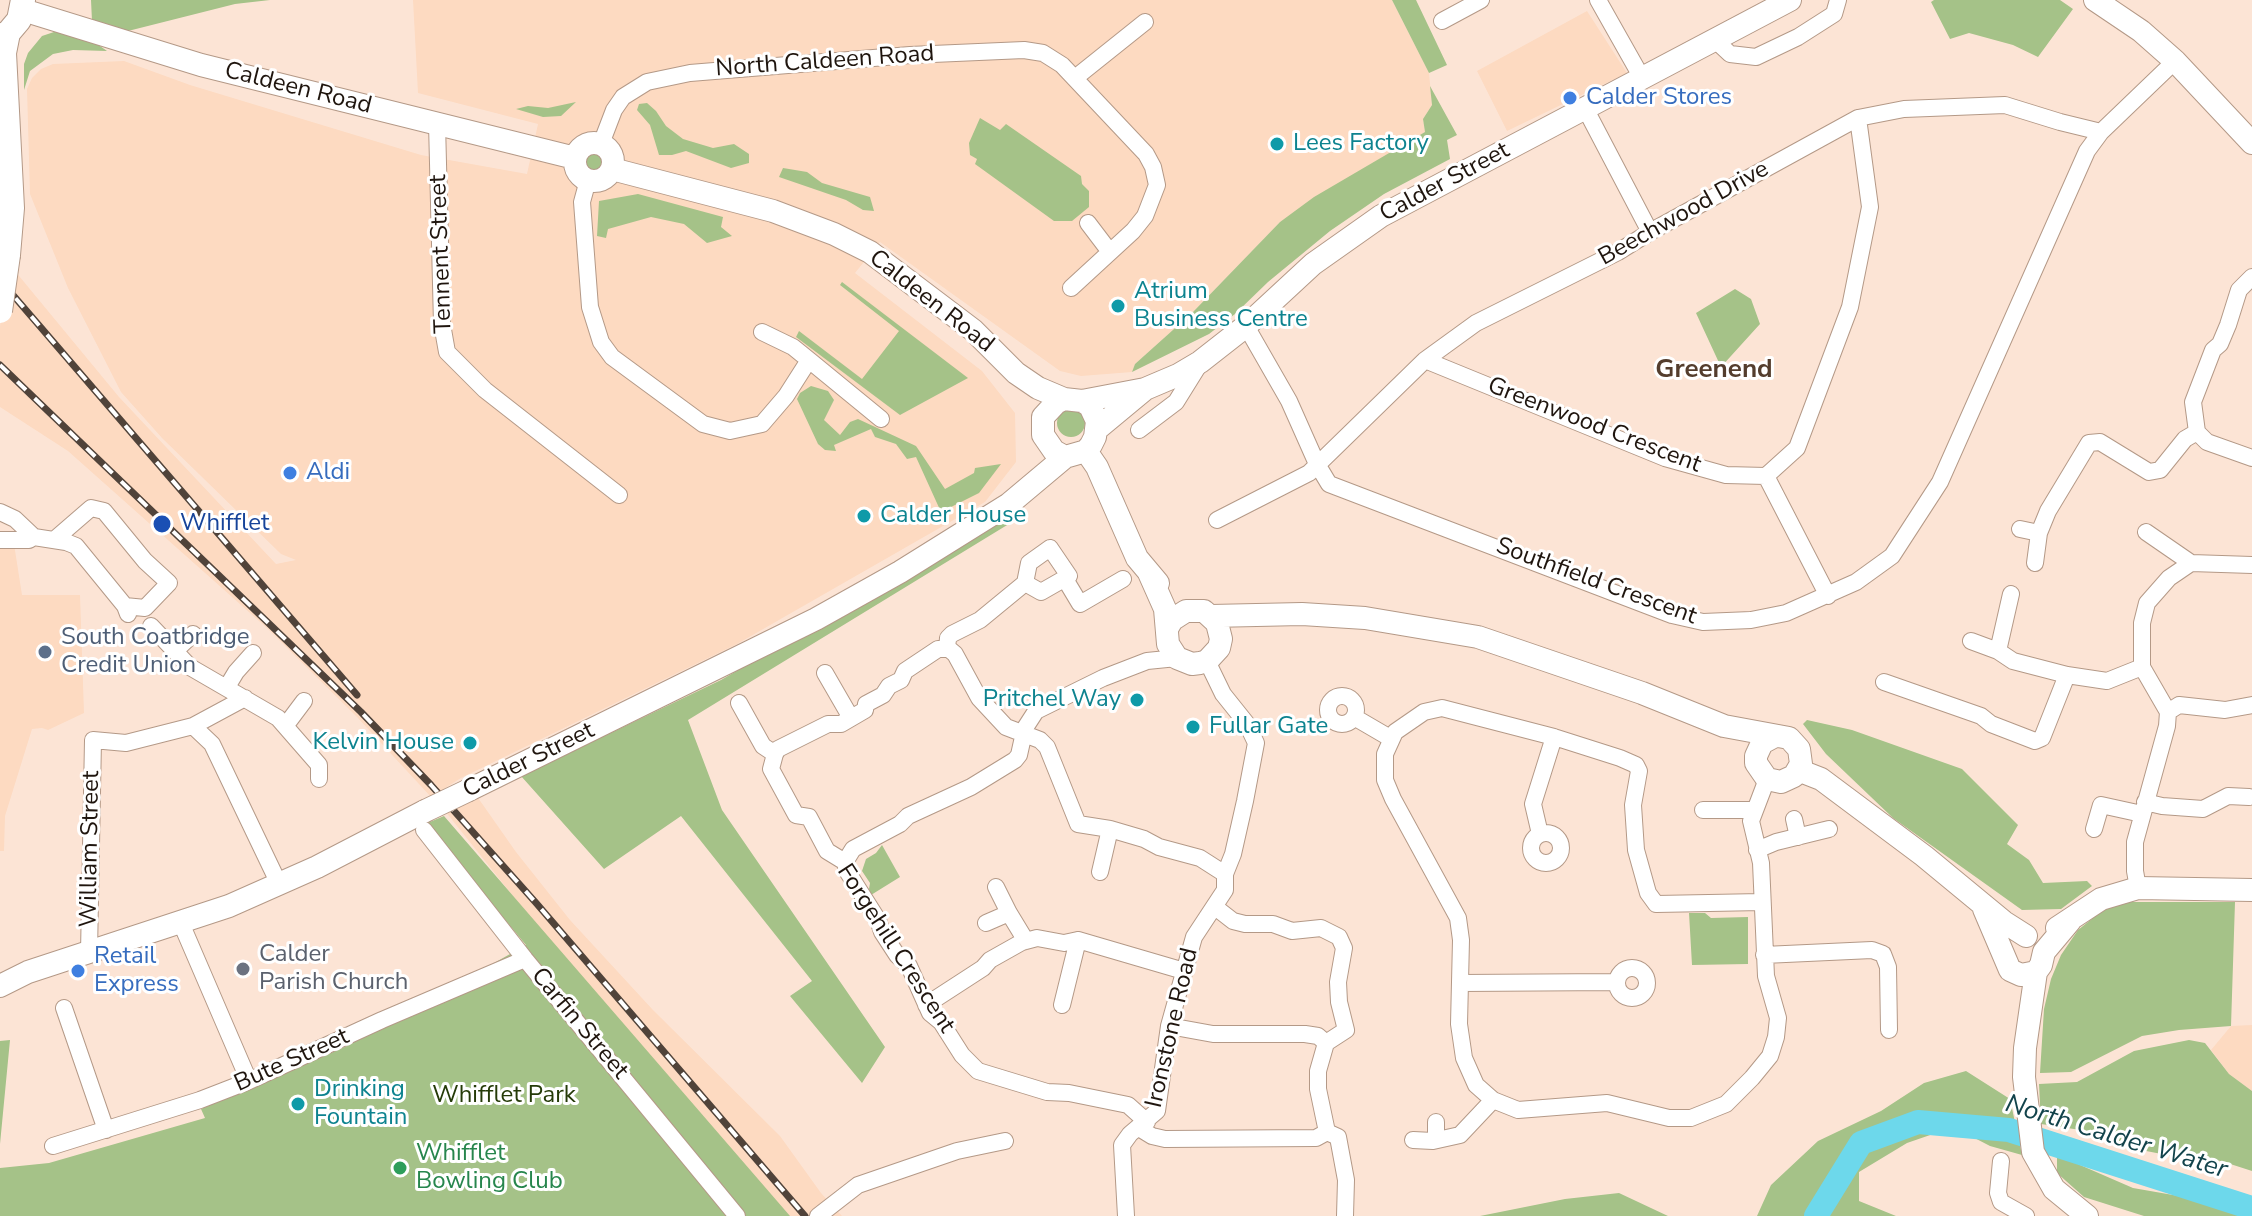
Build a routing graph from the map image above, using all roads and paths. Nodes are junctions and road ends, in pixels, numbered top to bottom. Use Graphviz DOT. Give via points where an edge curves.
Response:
graph roads {
  1 [pos="1481,0"];
  2 [pos="1598,0"];
  3 [pos="1790,0"];
  4 [pos="1838,0"];
  5 [pos="2095,0"];
  6 [pos="23,5"];
  7 [pos="1442,21"];
  8 [pos="1145,22"];
  9 [pos="4,34"];
  10 [pos="1715,40"];
  11 [pos="2175,61"];
  12 [pos="1075,78"];
  13 [pos="1642,78"];
  14 [pos="1585,108"];
  15 [pos="1858,118"];
  16 [pos="437,123"];
  17 [pos="2101,132"];
  18 [pos="2250,136"];
  19 [pos="601,144"];
  20 [pos="575,158"];
  21 [pos="612,169"];
  22 [pos="588,180"];
  23 [pos="1088,223"];
  24 [pos="1650,232"];
  25 [pos="1110,252"];
  26 [pos="2252,277"];
  27 [pos="1071,288"];
  28 [pos="0,311"];
  29 [pos="1246,326"];
  30 [pos="762,332"];
  31 [pos="809,360"];
  32 [pos="1425,360"];
  33 [pos="1200,362"];
  34 [pos="1016,373"];
  35 [pos="1145,389"];
  36 [pos="1073,400"];
  37 [pos="1043,417"];
  38 [pos="881,419"];
  39 [pos="1097,429"];
  40 [pos="1139,430"];
  41 [pos="2197,432"];
  42 [pos="1066,451"];
  43 [pos="2252,458"];
  44 [pos="1317,464"];
  45 [pos="1766,476"];
  46 [pos="619,495"];
  47 [pos="0,512"];
  48 [pos="1217,520"];
  49 [pos="2020,529"];
  50 [pos="2146,532"];
  51 [pos="2039,533"];
  52 [pos="32,539"];
  53 [pos="0,540"];
  54 [pos="54,540"];
  55 [pos="2035,563"];
  56 [pos="2191,563"];
  57 [pos="2252,566"];
  58 [pos="1149,573"];
  59 [pos="1065,579"];
  60 [pos="1123,579"];
  61 [pos="1025,583"];
  62 [pos="2011,594"];
  63 [pos="1828,596"];
  64 [pos="1186,611"];
  65 [pos="1276,614"];
  66 [pos="1211,616"];
  67 [pos="151,626"];
  68 [pos="1167,632"];
  69 [pos="193,634"];
  70 [pos="1221,639"];
  71 [pos="1971,641"];
  72 [pos="947,649"];
  73 [pos="175,651"];
  74 [pos="1998,651"];
  75 [pos="253,653"];
  76 [pos="1177,658"];
  77 [pos="1147,661"];
  78 [pos="1207,661"];
  79 [pos="2142,667"];
  80 [pos="825,673"];
  81 [pos="2067,675"];
  82 [pos="1884,682"];
  83 [pos="227,687"];
  84 [pos="245,698"];
  85 [pos="304,701"];
  86 [pos="739,703"];
  87 [pos="2252,705"];
  88 [pos="2168,712"];
  89 [pos="1354,717"];
  90 [pos="851,718"];
  91 [pos="286,725"];
  92 [pos="193,726"];
  93 [pos="1724,726"];
  94 [pos="1023,734"];
  95 [pos="1775,736"];
  96 [pos="1554,737"];
  97 [pos="1390,738"];
  98 [pos="775,754"];
  99 [pos="1756,756"];
  100 [pos="1798,770"];
  101 [pos="319,779"];
  102 [pos="1767,779"];
  103 [pos="2251,801"];
  104 [pos="2144,808"];
  105 [pos="1703,810"];
  106 [pos="1754,810"];
  107 [pos="1794,819"];
  108 [pos="424,821"];
  109 [pos="1110,829"];
  110 [pos="1829,829"];
  111 [pos="2094,829"];
  112 [pos="1540,834"];
  113 [pos="1798,837"];
  114 [pos="1757,850"];
  115 [pos="845,862"];
  116 [pos="1100,872"];
  117 [pos="1225,874"];
  118 [pos="279,884"];
  119 [pos="996,887"];
  120 [pos="2138,888"];
  121 [pos="2252,890"];
  122 [pos="1762,902"];
  123 [pos="1982,904"];
  124 [pos="1215,907"];
  125 [pos="1009,913"];
  126 [pos="181,923"];
  127 [pos="986,923"];
  128 [pos="1078,940"];
  129 [pos="1026,941"];
  130 [pos="89,953"];
  131 [pos="1764,955"];
  132 [pos="2032,955"];
  133 [pos="525,959"];
  134 [pos="0,970"];
  135 [pos="1184,971"];
  136 [pos="28,972"];
  137 [pos="1617,982"];
  138 [pos="1460,983"];
  139 [pos="0,986"];
  140 [pos="926,1005"];
  141 [pos="1062,1005"];
  142 [pos="64,1008"];
  143 [pos="1169,1026"];
  144 [pos="1889,1030"];
  145 [pos="1326,1043"];
  146 [pos="249,1081"];
  147 [pos="1493,1100"];
  148 [pos="1436,1122"];
  149 [pos="1143,1125"];
  150 [pos="106,1130"];
  151 [pos="1327,1132"];
  152 [pos="1413,1140"];
  153 [pos="1436,1140"];
  154 [pos="1005,1141"];
  155 [pos="53,1146"];
  156 [pos="2001,1161"];
  157 [pos="737,1216"];
  158 [pos="818,1216"];
  159 [pos="1126,1216"];
  160 [pos="1345,1216"];
  161 [pos="2026,1216"];
  162 [pos="2084,1216"];
  1 -- 7 [label="street"];
  2 -- 13 [label="street"];
  3 -- 10 [label="street, Calder Street"];
  4 -- 10 [label="street" via="1834,14 1756,57 1730,54"];
  5 -- 11 [label="street"];
  6 -- 9 [label="main road" via="19,20"];
  6 -- 16 [label="street, Caldeen Road" via="201,65"];
  8 -- 12 [label="street"];
  9 -- 28 [label="main road, bridge" via="12,208"];
  10 -- 13 [label="street, Calder Street"];
  11 -- 17 [label="street, Southfield Crescent"];
  11 -- 18 [label="street"];
  12 -- 19 [label="street, North Caldeen Road" via="1043,53 1024,50 690,73 647,82 623,97"];
  12 -- 25 [label="street, North Caldeen Road" via="1150,158 1155,175 1157,185 1145,216"];
  13 -- 14 [label="street, Calder Street"];
  14 -- 24 [label="street"];
  14 -- 29 [label="street, Calder Street" via="1381,216 1313,264"];
  15 -- 17 [label="street, Beechwood Drive" via="1904,109 2005,105"];
  15 -- 24 [label="street, Beechwood Drive"];
  15 -- 45 [label="street" via="1870,207 1850,307 1797,448"];
  16 -- 20 [label="street, Caldeen Road"];
  16 -- 46 [label="street, Tennent Street" via="447,352 485,390"];
  17 -- 63 [label="street, Southfield Crescent" via="2087,151 1940,482 1892,556"];
  19 -- 20 [label="street" via="586,144"];
  19 -- 21 [label="street" via="610,151"];
  20 -- 22 [label="street" via="578,172"];
  21 -- 22 [label="street" via="605,177"];
  21 -- 34 [label="street, Caldeen Road" via="773,211 870,252 973,330"];
  22 -- 31 [label="street" via="582,202 590,307 601,342 612,357 703,424 730,431 762,424"];
  23 -- 25 [label="street"];
  24 -- 32 [label="street, Beechwood Drive" via="1476,323"];
  25 -- 27 [label="street, North Caldeen Road"];
  26 -- 41 [label="street" via="2239,290 2193,402"];
  29 -- 33 [label="street, Calder Street"];
  29 -- 44 [label="street, Southfield Crescent"];
  30 -- 31 [label="street"];
  31 -- 38 [label="street"];
  32 -- 44 [label="street, Beechwood Drive"];
  32 -- 45 [label="street, Greenwood Crescent" via="1665,458 1726,475"];
  33 -- 35 [label="street, Calder Street"];
  33 -- 40 [label="street, Calder Street" via="1176,402"];
  34 -- 36 [label="street, Caldeen Road" via="1038,388"];
  34 -- 37 [label="street, Caldeen Road"];
  35 -- 36 [label="street, Calder Street"];
  35 -- 39 [label="street, Calder Street"];
  36 -- 37 [label="street, Calder Street" via="1048,409"];
  36 -- 39 [label="street" via="1094,413"];
  37 -- 42 [label="street" via="1043,435"];
  39 -- 42 [label="street, Calder Street"];
  41 -- 43 [label="street" via="2207,442"];
  41 -- 51 [label="street" via="2160,470 2149,472 2100,442 2089,443"];
  42 -- 58 [label="street" via="1097,467 1137,558"];
  42 -- 108 [label="street, Calder Street, bridge" via="1015,500 900,572 816,619 469,790"];
  44 -- 48 [label="street, Beechwood Drive"];
  44 -- 63 [label="street, Southfield Crescent" via="1329,484 1672,615 1703,622 1751,620"];
  45 -- 63 [label="street"];
  47 -- 52 [label="street" via="15,519"];
  49 -- 51 [label="street"];
  50 -- 56 [label="street"];
  51 -- 55 [label="street"];
  52 -- 53 [label="street"];
  52 -- 54 [label="street"];
  54 -- 54 [label="street" via="76,546 126,610 145,608 169,583 104,511 91,508"];
  56 -- 57 [label="street"];
  56 -- 79 [label="street" via="2147,603"];
  58 -- 64 [label="street"];
  58 -- 68 [label="street" via="1165,609"];
  59 -- 60 [label="street" via="1080,604"];
  59 -- 61 [label="street" via="1041,592"];
  59 -- 61 [label="street" via="1069,576 1050,548 1029,563"];
  61 -- 72 [label="street" via="980,620 952,634"];
  62 -- 74 [label="street"];
  64 -- 66 [label="street"];
  64 -- 68 [label="street"];
  65 -- 66 [label="street"];
  65 -- 70 [label="street"];
  65 -- 93 [label="street" via="1365,618 1478,637"];
  66 -- 70 [label="street"];
  67 -- 73 [label="street"];
  68 -- 76 [label="street"];
  68 -- 77 [label="street"];
  69 -- 73 [label="street"];
  70 -- 78 [label="street"];
  71 -- 74 [label="street"];
  72 -- 90 [label="street" via="938,649 905,671 901,680"];
  72 -- 94 [label="street" via="979,698 1006,727"];
  73 -- 83 [label="street" via="190,667"];
  74 -- 81 [label="street" via="2013,661"];
  75 -- 83 [label="street"];
  76 -- 77 [label="street"];
  76 -- 78 [label="street" via="1192,664"];
  77 -- 94 [label="street" via="1036,711"];
  78 -- 117 [label="street, Ironstone Road" via="1256,743"];
  79 -- 81 [label="street" via="2107,681"];
  79 -- 88 [label="street"];
  80 -- 90 [label="street"];
  81 -- 82 [label="street" via="2042,738 2035,741"];
  83 -- 84 [label="street"];
  84 -- 91 [label="street"];
  84 -- 92 [label="street"];
  85 -- 91 [label="street"];
  86 -- 98 [label="street" via="763,746"];
  87 -- 88 [label="street" via="2225,710 2179,705"];
  88 -- 104 [label="street"];
  89 -- 97 [label="street"];
  90 -- 98 [label="street" via="828,724"];
  91 -- 101 [label="street" via="319,765"];
  92 -- 118 [label="street" via="212,744"];
  92 -- 130 [label="street, William Street" via="126,743 93,740"];
  93 -- 95 [label="street"];
  93 -- 99 [label="street"];
  94 -- 109 [label="street" via="1047,747 1078,824"];
  94 -- 115 [label="street" via="1015,760 853,849"];
  95 -- 99 [label="street" via="1762,743"];
  95 -- 100 [label="street" via="1795,743 1801,756"];
  96 -- 97 [label="street" via="1442,708 1424,712"];
  96 -- 112 [label="street" via="1533,804"];
  96 -- 122 [label="street" via="1636,765 1636,850 1656,904"];
  97 -- 138 [label="street" via="1385,780 1458,918"];
  98 -- 115 [label="street, Forgehill Crescent" via="771,769 796,815 809,817 827,851"];
  99 -- 102 [label="street"];
  100 -- 102 [label="street" via="1788,780"];
  100 -- 123 [label="street" via="1821,779"];
  102 -- 106 [label="street"];
  103 -- 104 [label="street" via="2228,796 2203,809"];
  104 -- 111 [label="street" via="2101,805"];
  104 -- 120 [label="street" via="2135,842"];
  105 -- 106 [label="street"];
  106 -- 114 [label="street"];
  107 -- 113 [label="street"];
  108 -- 118 [label="street, Calder Street"];
  108 -- 133 [label="street, Carfin Street"];
  109 -- 116 [label="street"];
  109 -- 117 [label="street" via="1200,858"];
  110 -- 113 [label="street"];
  113 -- 114 [label="street"];
  114 -- 122 [label="street"];
  115 -- 140 [label="street, Forgehill Crescent" via="882,932 909,966"];
  117 -- 124 [label="street, Ironstone Road" via="1225,890"];
  118 -- 126 [label="street, Calder Street"];
  119 -- 125 [label="street"];
  120 -- 121 [label="street"];
  120 -- 132 [label="street" via="2101,899"];
  122 -- 131 [label="street"];
  123 -- 132 [label="street"];
  123 -- 132 [label="street" via="2004,956 2012,940"];
  124 -- 135 [label="street, Ironstone Road" via="1194,937"];
  124 -- 145 [label="street" via="1245,924 1273,924 1292,931 1321,928 1339,937 1344,948 1339,1002 1346,1030"];
  125 -- 127 [label="street"];
  125 -- 129 [label="street"];
  126 -- 130 [label="street, Calder Street"];
  126 -- 146 [label="street"];
  128 -- 129 [label="street"];
  128 -- 135 [label="street"];
  128 -- 141 [label="street"];
  129 -- 140 [label="street"];
  130 -- 136 [label="street, Calder Street"];
  131 -- 144 [label="street" via="1872,950 1883,954"];
  131 -- 147 [label="street" via="1778,1018 1776,1037 1770,1056 1726,1104 1691,1118 1669,1118 1607,1103 1518,1110"];
  132 -- 162 [label="street" via="2024,1062 2033,1152 2054,1189"];
  133 -- 146 [label="street, Bute Street"];
  133 -- 157 [label="street, Carfin Street"];
  134 -- 136 [label="street"];
  135 -- 143 [label="street, Ironstone Road"];
  136 -- 139 [label="street, Calder Street"];
  137 -- 138 [label="street"];
  138 -- 147 [label="street" via="1464,1058 1476,1085"];
  140 -- 149 [label="street, Forgehill Crescent" via="978,1071 1047,1092 1128,1105"];
  142 -- 150 [label="street"];
  143 -- 145 [label="street" via="1213,1034 1305,1034"];
  143 -- 149 [label="street, Ironstone Road" via="1157,1111"];
  145 -- 151 [label="street" via="1318,1089"];
  146 -- 150 [label="street, Bute Street"];
  147 -- 153 [label="street" via="1460,1135"];
  148 -- 153 [label="street"];
  149 -- 151 [label="street, Forgehill Crescent" via="1152,1136 1165,1139 1316,1138"];
  149 -- 159 [label="street, Ironstone Road" via="1122,1145"];
  150 -- 155 [label="street, Bute Street"];
  151 -- 160 [label="street" via="1338,1137 1346,1180"];
  152 -- 153 [label="street"];
  154 -- 158 [label="street" via="957,1151 858,1185"];
  156 -- 161 [label="street" via="2001,1202"];
}
